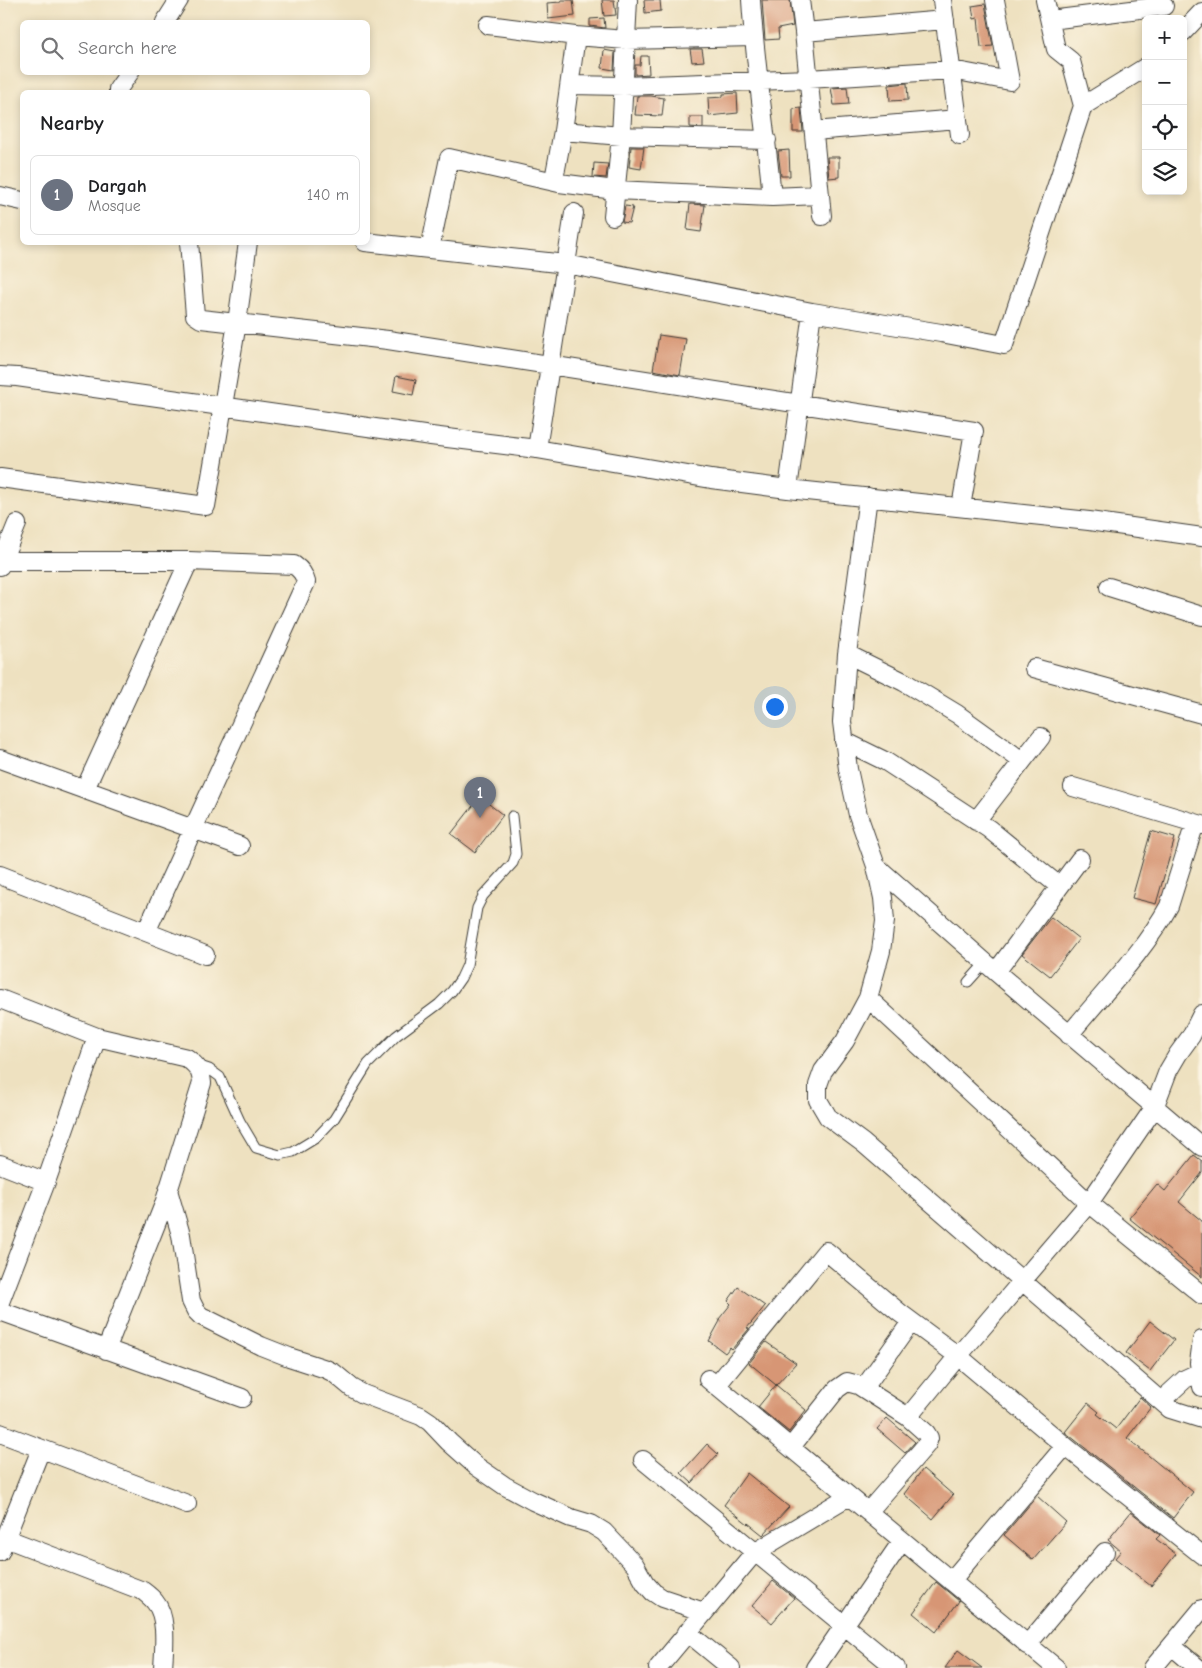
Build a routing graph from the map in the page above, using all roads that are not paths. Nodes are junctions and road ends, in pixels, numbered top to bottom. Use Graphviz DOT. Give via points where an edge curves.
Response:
graph roads {
  1 [pos="179,0"];
  2 [pos="628,0"];
  3 [pos="751,0"];
  4 [pos="800,0"];
  5 [pos="942,0"];
  6 [pos="995,0"];
  7 [pos="1045,0"];
  8 [pos="1164,6"];
  9 [pos="1202,12"];
  10 [pos="166,20"];
  11 [pos="945,20"];
  12 [pos="1050,20"];
  13 [pos="488,25"];
  14 [pos="1187,28"];
  15 [pos="804,32"];
  16 [pos="576,36"];
  17 [pos="753,38"];
  18 [pos="626,40"];
  19 [pos="1142,69"];
  20 [pos="952,70"];
  21 [pos="128,75"];
  22 [pos="808,79"];
  23 [pos="759,80"];
  24 [pos="570,85"];
  25 [pos="624,86"];
  26 [pos="118,90"];
  27 [pos="1083,106"];
  28 [pos="563,131"];
  29 [pos="814,131"];
  30 [pos="621,136"];
  31 [pos="767,140"];
  32 [pos="559,184"];
  33 [pos="615,190"];
  34 [pos="819,195"];
  35 [pos="0,196"];
  36 [pos="772,197"];
  37 [pos="20,201"];
  38 [pos="574,213"];
  39 [pos="613,216"];
  40 [pos="822,216"];
  41 [pos="370,243"];
  42 [pos="189,245"];
  43 [pos="248,245"];
  44 [pos="430,249"];
  45 [pos="566,264"];
  46 [pos="812,312"];
  47 [pos="237,323"];
  48 [pos="550,365"];
  49 [pos="0,376"];
  50 [pos="801,403"];
  51 [pos="222,406"];
  52 [pos="537,449"];
  53 [pos="0,478"];
  54 [pos="788,489"];
  55 [pos="868,497"];
  56 [pos="961,507"];
  57 [pos="17,524"];
  58 [pos="1202,537"];
  59 [pos="189,561"];
  60 [pos="1,564"];
  61 [pos="1109,587"];
  62 [pos="1202,616"];
  63 [pos="847,654"];
  64 [pos="1034,668"];
  65 [pos="1202,714"];
  66 [pos="1041,737"];
  67 [pos="844,741"];
  68 [pos="0,759"];
  69 [pos="1022,761"];
  70 [pos="1073,786"];
  71 [pos="85,789"];
  72 [pos="512,816"];
  73 [pos="976,821"];
  74 [pos="1198,824"];
  75 [pos="194,828"];
  76 [pos="240,846"];
  77 [pos="1080,859"];
  78 [pos="876,866"];
  79 [pos="0,875"];
  80 [pos="1059,886"];
  81 [pos="146,932"];
  82 [pos="205,954"];
  83 [pos="991,967"];
  84 [pos="968,982"];
  85 [pos="868,998"];
  86 [pos="0,999"];
  87 [pos="1202,1014"];
  88 [pos="1070,1035"];
  89 [pos="97,1037"];
  90 [pos="197,1065"];
  91 [pos="1154,1108"];
  92 [pos="1202,1147"];
  93 [pos="0,1164"];
  94 [pos="46,1182"];
  95 [pos="168,1190"];
  96 [pos="1089,1203"];
  97 [pos="1023,1282"];
  98 [pos="1202,1295"];
  99 [pos="0,1302"];
  100 [pos="0,1311"];
  101 [pos="911,1322"];
  102 [pos="1202,1340"];
  103 [pos="106,1350"];
  104 [pos="958,1356"];
  105 [pos="1201,1379"];
  106 [pos="864,1388"];
  107 [pos="242,1398"];
  108 [pos="1160,1401"];
  109 [pos="908,1417"];
  110 [pos="1202,1419"];
  111 [pos="0,1433"];
  112 [pos="1065,1446"];
  113 [pos="790,1448"];
  114 [pos="41,1449"];
  115 [pos="642,1460"];
  116 [pos="849,1496"];
  117 [pos="187,1504"];
  118 [pos="868,1512"];
  119 [pos="902,1541"];
  120 [pos="3,1545"];
  121 [pos="1105,1552"];
  122 [pos="754,1553"];
  123 [pos="1202,1555"];
  124 [pos="951,1581"];
  125 [pos="1202,1610"];
  126 [pos="704,1612"];
  127 [pos="844,1626"];
  128 [pos="687,1632"];
  129 [pos="1027,1644"];
  130 [pos="1172,1646"];
  131 [pos="163,1668"];
  132 [pos="658,1668"];
  133 [pos="731,1668"];
  134 [pos="815,1668"];
  135 [pos="896,1668"];
  136 [pos="1056,1668"];
  137 [pos="1153,1668"];
  138 [pos="1198,1668"];
  1 -- 10 [label="street"];
  2 -- 18 [label="street"];
  3 -- 17 [label="street"];
  4 -- 15 [label="street"];
  5 -- 11 [label="street"];
  6 -- 20 [label="street" via="1010,81"];
  7 -- 12 [label="street"];
  8 -- 12 [label="street"];
  9 -- 14 [label="street"];
  11 -- 15 [label="street"];
  11 -- 20 [label="street"];
  12 -- 27 [label="street" via="1056,49 1071,61"];
  13 -- 16 [label="street"];
  15 -- 22 [label="street"];
  16 -- 18 [label="street"];
  16 -- 24 [label="street"];
  17 -- 18 [label="street"];
  17 -- 23 [label="street"];
  18 -- 25 [label="street"];
  19 -- 27 [label="street"];
  20 -- 22 [label="street"];
  20 -- 29 [label="street" via="959,127"];
  21 -- 26 [label="street"];
  22 -- 23 [label="street"];
  22 -- 29 [label="street"];
  23 -- 25 [label="street"];
  23 -- 31 [label="street"];
  24 -- 25 [label="street"];
  24 -- 28 [label="street"];
  25 -- 30 [label="street"];
  27 -- 46 [label="street" via="1004,345"];
  28 -- 30 [label="street"];
  28 -- 32 [label="street" via="555,174"];
  29 -- 34 [label="street"];
  30 -- 31 [label="street"];
  30 -- 33 [label="street"];
  31 -- 36 [label="street"];
  32 -- 33 [label="street"];
  32 -- 44 [label="street" via="450,158"];
  33 -- 36 [label="street"];
  33 -- 39 [label="street"];
  34 -- 36 [label="street"];
  34 -- 40 [label="street"];
  35 -- 37 [label="street"];
  38 -- 45 [label="street"];
  41 -- 44 [label="street"];
  42 -- 47 [label="street" via="195,315 201,320"];
  43 -- 47 [label="street"];
  44 -- 45 [label="street"];
  45 -- 46 [label="street"];
  45 -- 48 [label="street"];
  46 -- 50 [label="street"];
  47 -- 48 [label="street" via="388,340"];
  47 -- 51 [label="street"];
  48 -- 50 [label="street"];
  48 -- 52 [label="street"];
  49 -- 51 [label="street"];
  50 -- 54 [label="street"];
  50 -- 56 [label="street" via="974,430"];
  51 -- 52 [label="street"];
  51 -- 53 [label="street" via="206,506"];
  52 -- 54 [label="street"];
  54 -- 55 [label="street"];
  55 -- 56 [label="street"];
  55 -- 63 [label="street"];
  56 -- 58 [label="street"];
  57 -- 60 [label="street"];
  59 -- 60 [label="street"];
  59 -- 71 [label="street"];
  59 -- 75 [label="street" via="294,565 305,576 306,582"];
  61 -- 62 [label="street"];
  63 -- 67 [label="street" via="842,722"];
  63 -- 69 [label="street" via="904,682 957,714"];
  64 -- 65 [label="street"];
  66 -- 69 [label="street"];
  67 -- 73 [label="street" via="885,761"];
  67 -- 78 [label="street" via="858,815"];
  68 -- 71 [label="street"];
  69 -- 73 [label="street"];
  70 -- 74 [label="street"];
  71 -- 75 [label="street"];
  72 -- 90 [label="lane" via="516,854 513,863 483,896 477,908 467,965 461,978 438,1004 396,1036 368,1064 334,1119 316,1138 280,1156 256,1148 220,1077"];
  73 -- 80 [label="street"];
  74 -- 88 [label="street" via="1163,916"];
  75 -- 76 [label="street"];
  75 -- 81 [label="street"];
  77 -- 80 [label="street"];
  78 -- 83 [label="street"];
  78 -- 85 [label="street" via="884,898 885,921 882,951"];
  79 -- 81 [label="street"];
  80 -- 83 [label="street"];
  81 -- 82 [label="street"];
  83 -- 84 [label="lane"];
  83 -- 88 [label="street"];
  85 -- 96 [label="street"];
  85 -- 97 [label="street" via="845,1042 823,1070 818,1100 828,1117 863,1143"];
  86 -- 89 [label="street"];
  87 -- 91 [label="street" via="1168,1071"];
  88 -- 91 [label="street"];
  89 -- 90 [label="street" via="187,1058"];
  89 -- 94 [label="street"];
  90 -- 95 [label="street" via="202,1083"];
  91 -- 92 [label="street"];
  91 -- 96 [label="street"];
  93 -- 94 [label="street"];
  94 -- 99 [label="street"];
  95 -- 103 [label="street"];
  95 -- 126 [label="street" via="181,1235 191,1301 202,1316 261,1346 326,1368 363,1394 421,1416 476,1466 505,1486 604,1532 635,1566 653,1592"];
  96 -- 97 [label="street"];
  96 -- 98 [label="street"];
  97 -- 104 [label="street"];
  97 -- 108 [label="street"];
  100 -- 103 [label="street"];
  101 -- 104 [label="street"];
  101 -- 106 [label="street"];
  101 -- 113 [label="street" via="826,1251 712,1381"];
  102 -- 105 [label="street"];
  103 -- 107 [label="street"];
  104 -- 109 [label="street"];
  104 -- 112 [label="street"];
  105 -- 108 [label="street" via="1185,1379"];
  106 -- 109 [label="street"];
  106 -- 113 [label="street" via="847,1382 837,1389"];
  108 -- 110 [label="street" via="1170,1409"];
  109 -- 118 [label="street" via="926,1433 929,1438 927,1444"];
  111 -- 114 [label="street"];
  112 -- 123 [label="street"];
  112 -- 124 [label="street"];
  113 -- 116 [label="street"];
  114 -- 117 [label="street"];
  114 -- 120 [label="street"];
  115 -- 122 [label="street"];
  116 -- 118 [label="street"];
  116 -- 122 [label="street"];
  118 -- 119 [label="street"];
  119 -- 124 [label="street"];
  119 -- 127 [label="street"];
  120 -- 131 [label="street" via="143,1591 156,1602 161,1616"];
  121 -- 129 [label="street"];
  122 -- 126 [label="street"];
  122 -- 127 [label="street"];
  124 -- 129 [label="street"];
  125 -- 130 [label="street"];
  126 -- 128 [label="street"];
  127 -- 134 [label="street"];
  127 -- 135 [label="street"];
  128 -- 132 [label="street"];
  128 -- 133 [label="street"];
  129 -- 136 [label="street"];
  130 -- 137 [label="street"];
  130 -- 138 [label="street"];
}
